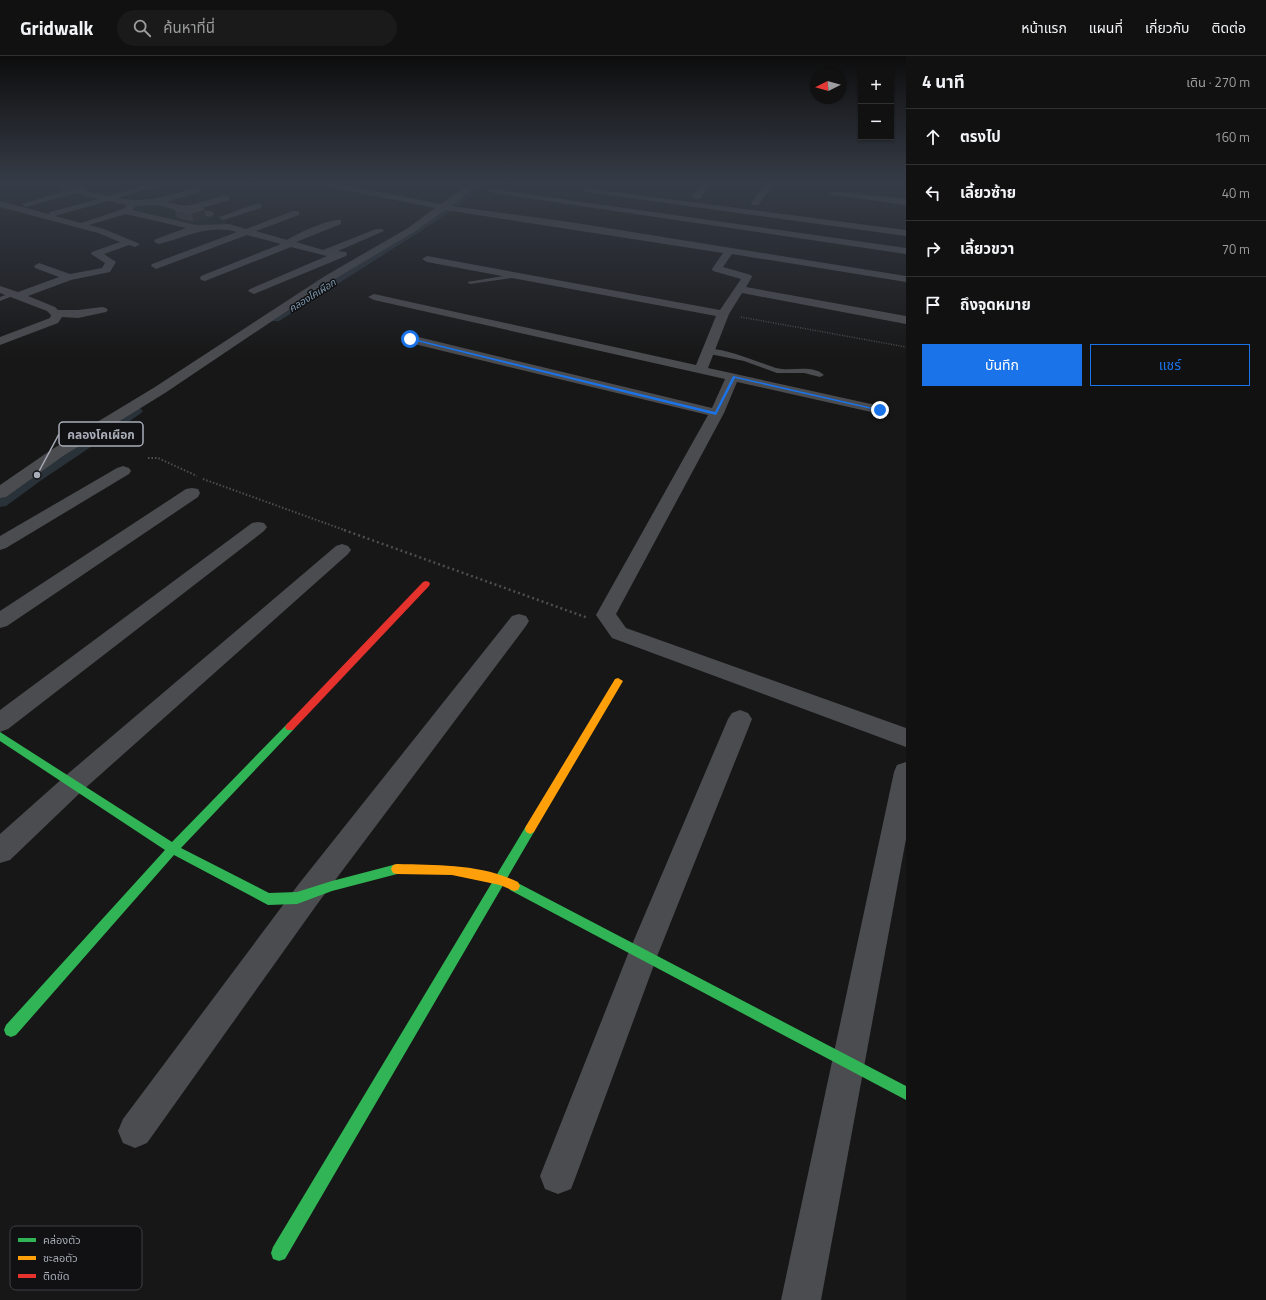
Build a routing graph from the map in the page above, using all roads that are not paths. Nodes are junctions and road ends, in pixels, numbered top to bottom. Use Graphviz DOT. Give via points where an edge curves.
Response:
graph roads {
  1 [pos="130,242"];
  2 [pos="221,242"];
  3 [pos="285,242"];
  4 [pos="351,242"];
  5 [pos="390,242"];
  6 [pos="674,242"];
  7 [pos="849,242"];
  8 [pos="288,243"];
  9 [pos="906,250"];
  10 [pos="729,251"];
  11 [pos="324,253"];
  12 [pos="427,259"];
  13 [pos="841,262"];
  14 [pos="39,266"];
  15 [pos="156,266"];
  16 [pos="517,276"];
  17 [pos="69,277"];
  18 [pos="205,278"];
  19 [pos="906,280"];
  20 [pos="470,282"];
  21 [pos="0,289"];
  22 [pos="740,289"];
  23 [pos="254,291"];
  24 [pos="15,295"];
  25 [pos="374,297"];
  26 [pos="0,299"];
  27 [pos="102,310"];
  28 [pos="57,313"];
  29 [pos="723,314"];
  30 [pos="906,320"];
  31 [pos="410,339"];
  32 [pos="0,341"];
  33 [pos="708,352"];
  34 [pos="701,369"];
  35 [pos="820,375"];
  36 [pos="733,377"];
  37 [pos="880,410"];
  38 [pos="716,413"];
  39 [pos="123,471"];
  40 [pos="0,493"];
  41 [pos="192,493"];
  42 [pos="258,527"];
  43 [pos="0,544"];
  44 [pos="342,550"];
  45 [pos="426,584"];
  46 [pos="0,621"];
  47 [pos="519,621"];
  48 [pos="618,680"];
  49 [pos="740,719"];
  50 [pos="0,723"];
  51 [pos="0,736"];
  52 [pos="906,738"];
  53 [pos="906,772"];
  54 [pos="73,784"];
  55 [pos="173,849"];
  56 [pos="0,851"];
  57 [pos="502,880"];
  58 [pos="308,894"];
  59 [pos="643,954"];
  60 [pos="11,1030"];
  61 [pos="847,1060"];
  62 [pos="906,1093"];
  63 [pos="135,1131"];
  64 [pos="558,1176"];
  65 [pos="279,1253"];
  66 [pos="801,1300"];
  1 -- 17 [label="street" via="133,243 96,254 111,262 106,270"];
  2 -- 15 [label="street"];
  3 -- 8 [label="street"];
  4 -- 11 [label="street"];
  5 -- 40 [label="street" via="329,278"];
  6 -- 10 [label="street"];
  7 -- 9 [label="street"];
  7 -- 13 [label="street"];
  8 -- 11 [label="street"];
  8 -- 18 [label="street" via="287,246"];
  10 -- 19 [label="street"];
  10 -- 22 [label="street" via="717,269 747,277"];
  11 -- 23 [label="street" via="342,254"];
  12 -- 16 [label="street"];
  14 -- 17 [label="street"];
  16 -- 20 [label="lane"];
  16 -- 29 [label="street"];
  17 -- 24 [label="street"];
  21 -- 24 [label="street"];
  22 -- 29 [label="street"];
  22 -- 30 [label="street"];
  24 -- 26 [label="lane"];
  24 -- 28 [label="street"];
  25 -- 34 [label="street"];
  27 -- 28 [label="street" via="78,314"];
  28 -- 32 [label="street" via="54,320"];
  29 -- 33 [label="street"];
  31 -- 38 [label="street"];
  33 -- 34 [label="street"];
  33 -- 35 [label="lane" via="746,359 777,371 804,371"];
  34 -- 36 [label="street"];
  36 -- 37 [label="street"];
  36 -- 38 [label="street"];
  38 -- 52 [label="street" via="606,615 619,633"];
  39 -- 43 [label="street"];
  41 -- 46 [label="street"];
  42 -- 50 [label="street"];
  44 -- 54 [label="street"];
  45 -- 55 [label="street"];
  47 -- 58 [label="street"];
  48 -- 57 [label="street"];
  49 -- 59 [label="street"];
  51 -- 54 [label="street"];
  53 -- 61 [label="street"];
  54 -- 55 [label="street"];
  54 -- 56 [label="street"];
  55 -- 58 [label="street" via="268,899 297,898"];
  55 -- 60 [label="street"];
  57 -- 58 [label="street" via="452,870 400,868"];
  57 -- 59 [label="street"];
  57 -- 65 [label="street"];
  58 -- 63 [label="street"];
  59 -- 61 [label="street"];
  59 -- 64 [label="street"];
  61 -- 62 [label="street"];
  61 -- 66 [label="street"];
}
